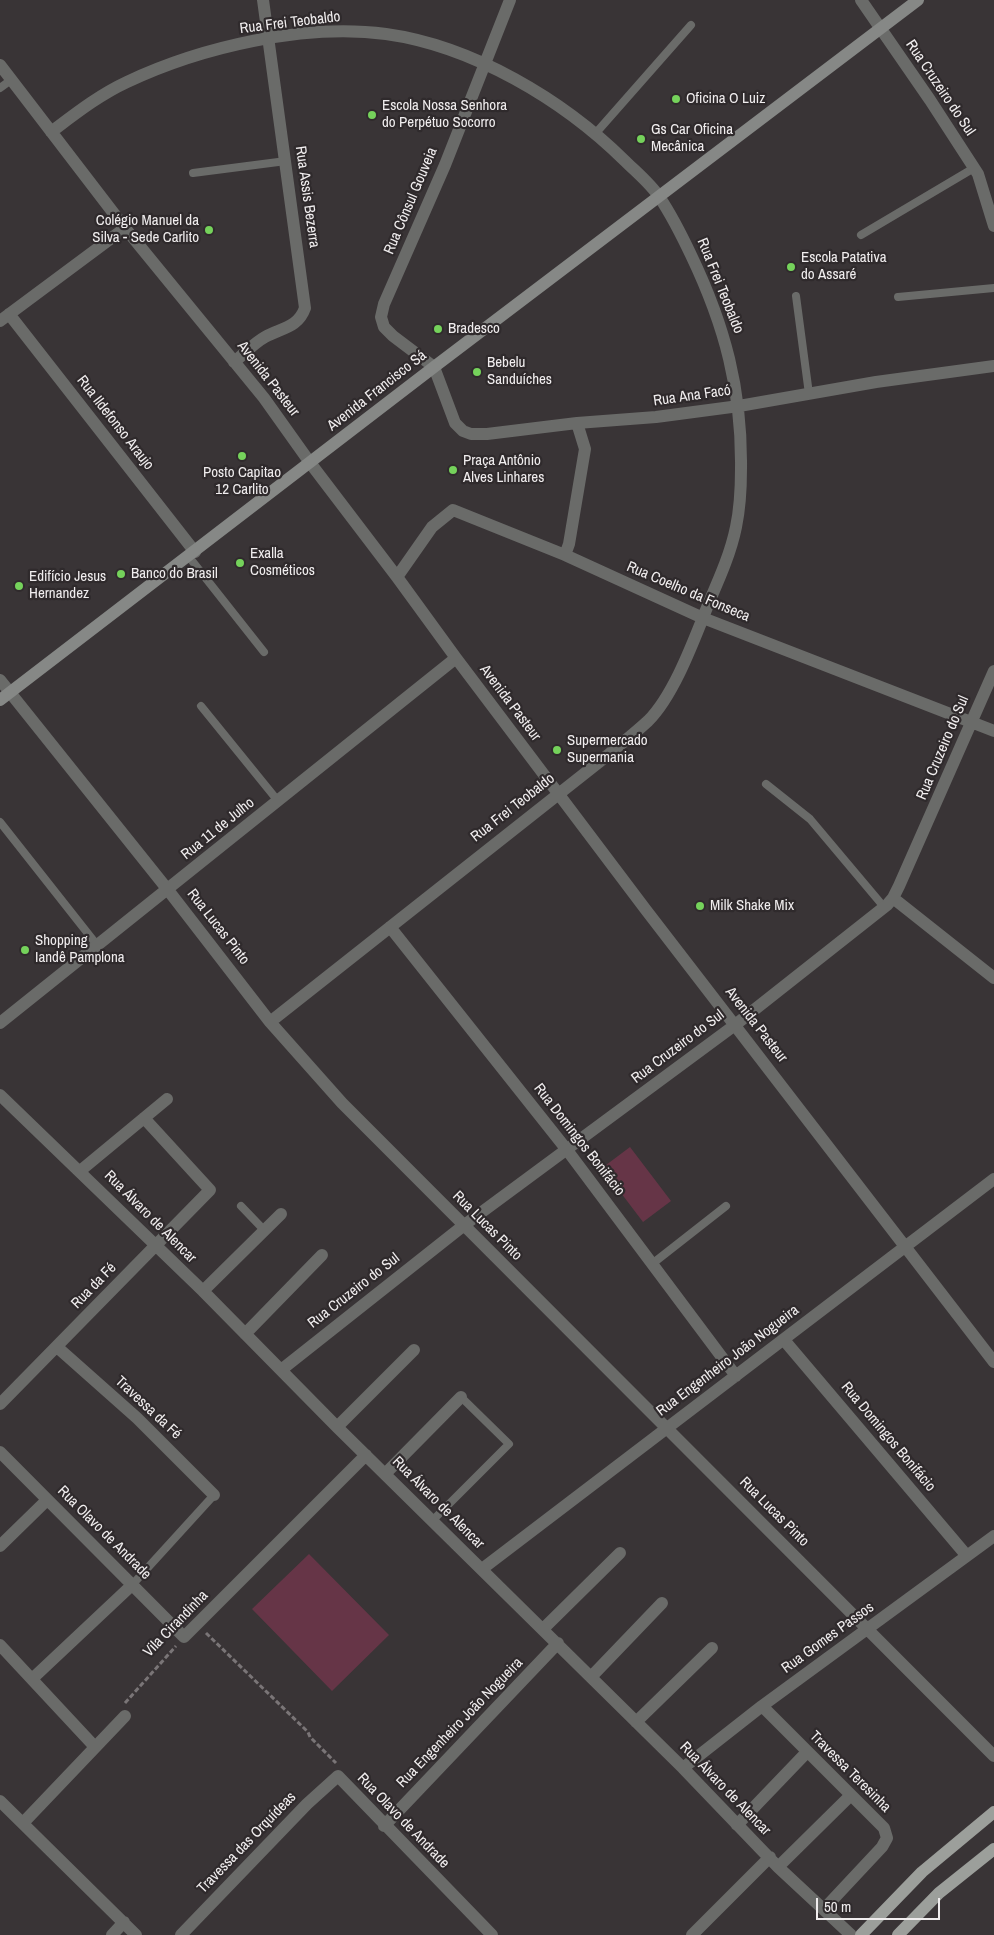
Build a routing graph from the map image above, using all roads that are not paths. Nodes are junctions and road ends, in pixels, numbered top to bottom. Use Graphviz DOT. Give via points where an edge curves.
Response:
graph roads {
  1 [pos="262,0"];
  2 [pos="510,0"];
  3 [pos="861,0"];
  4 [pos="918,0"];
  5 [pos="691,26"];
  6 [pos="881,29"];
  7 [pos="268,39"];
  8 [pos="484,64"];
  9 [pos="0,65"];
  10 [pos="11,80"];
  11 [pos="0,88"];
  12 [pos="50,132"];
  13 [pos="596,134"];
  14 [pos="286,161"];
  15 [pos="974,168"];
  16 [pos="193,173"];
  17 [pos="989,185"];
  18 [pos="659,197"];
  19 [pos="994,226"];
  20 [pos="125,228"];
  21 [pos="861,234"];
  22 [pos="994,288"];
  23 [pos="796,296"];
  24 [pos="898,297"];
  25 [pos="4,318"];
  26 [pos="234,362"];
  27 [pos="994,366"];
  28 [pos="434,367"];
  29 [pos="809,394"];
  30 [pos="739,406"];
  31 [pos="577,423"];
  32 [pos="311,464"];
  33 [pos="192,554"];
  34 [pos="565,555"];
  35 [pos="397,577"];
  36 [pos="703,618"];
  37 [pos="264,652"];
  38 [pos="456,658"];
  39 [pos="994,671"];
  40 [pos="0,680"];
  41 [pos="5,696"];
  42 [pos="201,706"];
  43 [pos="972,722"];
  44 [pos="994,732"];
  45 [pos="766,784"];
  46 [pos="559,793"];
  47 [pos="278,801"];
  48 [pos="0,822"];
  49 [pos="168,890"];
  50 [pos="893,898"];
  51 [pos="884,907"];
  52 [pos="390,927"];
  53 [pos="97,945"];
  54 [pos="994,978"];
  55 [pos="270,1022"];
  56 [pos="0,1023"];
  57 [pos="735,1025"];
  58 [pos="0,1095"];
  59 [pos="167,1099"];
  60 [pos="144,1118"];
  61 [pos="567,1150"];
  62 [pos="80,1171"];
  63 [pos="994,1179"];
  64 [pos="241,1206"];
  65 [pos="726,1206"];
  66 [pos="282,1214"];
  67 [pos="463,1226"];
  68 [pos="264,1230"];
  69 [pos="156,1246"];
  70 [pos="905,1248"];
  71 [pos="322,1255"];
  72 [pos="652,1264"];
  73 [pos="203,1291"];
  74 [pos="244,1334"];
  75 [pos="784,1340"];
  76 [pos="57,1347"];
  77 [pos="414,1350"];
  78 [pos="993,1358"];
  79 [pos="281,1370"];
  80 [pos="736,1376"];
  81 [pos="462,1398"];
  82 [pos="0,1404"];
  83 [pos="338,1427"];
  84 [pos="667,1428"];
  85 [pos="0,1452"];
  86 [pos="366,1455"];
  87 [pos="385,1474"];
  88 [pos="214,1495"];
  89 [pos="48,1500"];
  90 [pos="432,1520"];
  91 [pos="994,1536"];
  92 [pos="0,1546"];
  93 [pos="620,1553"];
  94 [pos="967,1556"];
  95 [pos="482,1569"];
  96 [pos="132,1585"];
  97 [pos="662,1603"];
  98 [pos="867,1629"];
  99 [pos="543,1630"];
  100 [pos="184,1637"];
  101 [pos="558,1643"];
  102 [pos="0,1645"];
  103 [pos="712,1648"];
  104 [pos="590,1677"];
  105 [pos="32,1680"];
  106 [pos="762,1706"];
  107 [pos="125,1716"];
  108 [pos="636,1722"];
  109 [pos="95,1747"];
  110 [pos="807,1752"];
  111 [pos="994,1756"];
  112 [pos="683,1768"];
  113 [pos="338,1776"];
  114 [pos="851,1795"];
  115 [pos="0,1801"];
  116 [pos="994,1812"];
  117 [pos="23,1823"];
  118 [pos="737,1825"];
  119 [pos="384,1826"];
  120 [pos="994,1849"];
  121 [pos="774,1862"];
  122 [pos="824,1909"];
  123 [pos="124,1922"];
  124 [pos="112,1935"];
  125 [pos="136,1935"];
  126 [pos="182,1935"];
  127 [pos="492,1935"];
  128 [pos="692,1935"];
  129 [pos="851,1935"];
  130 [pos="861,1935"];
  131 [pos="898,1935"];
  1 -- 7 [label="street, Rua Assis Bezerra"];
  2 -- 8 [label="street, Rua Cônsul Gouveia"];
  3 -- 6 [label="street, Rua Cruzeiro do Sul"];
  4 -- 6 [label="main road, Avenida Francisco Sá"];
  5 -- 13 [label="lane"];
  6 -- 15 [label="street, Rua Cruzeiro do Sul"];
  6 -- 18 [label="main road, Avenida Francisco Sá"];
  7 -- 8 [label="street, Rua Frei Teobaldo" via="318,33 389,34"];
  7 -- 12 [label="street, Rua Frei Teobaldo" via="187,57 162,67 106,93"];
  7 -- 14 [label="street, Rua Assis Bezerra"];
  8 -- 13 [label="street, Rua Frei Teobaldo" via="545,97"];
  8 -- 28 [label="street, Rua Cônsul Gouveia" via="381,312 382,323 388,332"];
  9 -- 10 [label="street, Avenida Pasteur"];
  10 -- 11 [label="lane"];
  10 -- 12 [label="street, Avenida Pasteur"];
  12 -- 20 [label="street, Avenida Pasteur"];
  13 -- 18 [label="street, Rua Frei Teobaldo"];
  14 -- 16 [label="lane"];
  14 -- 26 [label="street, Rua Assis Bezerra" via="304,308 295,324 265,337"];
  15 -- 17 [label="street, Rua Cruzeiro do Sul"];
  15 -- 21 [label="lane"];
  17 -- 19 [label="street, Rua Cruzeiro do Sul"];
  18 -- 28 [label="main road, Avenida Francisco Sá"];
  18 -- 30 [label="street, Rua Frei Teobaldo" via="684,240 717,316"];
  20 -- 25 [label="street"];
  20 -- 26 [label="street, Avenida Pasteur"];
  22 -- 24 [label="lane"];
  23 -- 29 [label="lane"];
  25 -- 33 [label="street, Rua Ildefonso Araujo"];
  26 -- 32 [label="street, Avenida Pasteur"];
  27 -- 29 [label="street, Rua Ana Facó"];
  28 -- 31 [label="street, Rua Ana Facó" via="455,423 471,434"];
  28 -- 32 [label="main road, Avenida Francisco Sá"];
  29 -- 30 [label="street, Rua Ana Facó"];
  30 -- 31 [label="street, Rua Ana Facó"];
  30 -- 36 [label="street, Rua Frei Teobaldo" via="741,471 736,526"];
  31 -- 34 [label="street" via="586,449"];
  32 -- 33 [label="main road, Avenida Francisco Sá"];
  32 -- 35 [label="street, Avenida Pasteur"];
  33 -- 37 [label="lane"];
  33 -- 41 [label="main road, Avenida Francisco Sá"];
  34 -- 35 [label="street, Rua Coelho da Fonseca" via="453,510 432,527"];
  34 -- 36 [label="street, Rua Coelho da Fonseca"];
  35 -- 38 [label="street, Avenida Pasteur"];
  36 -- 43 [label="street, Rua Coelho da Fonseca"];
  36 -- 46 [label="street, Rua Frei Teobaldo" via="671,688 650,719"];
  38 -- 46 [label="street, Avenida Pasteur"];
  38 -- 47 [label="street, Rua 11 de Julho"];
  39 -- 43 [label="street, Rua Cruzeiro do Sul"];
  40 -- 41 [label="street, Rua Lucas Pinto"];
  41 -- 49 [label="street, Rua Lucas Pinto"];
  42 -- 47 [label="lane"];
  43 -- 44 [label="street, Rua Coelho da Fonseca"];
  43 -- 50 [label="street, Rua Cruzeiro do Sul"];
  45 -- 51 [label="lane" via="810,819"];
  46 -- 52 [label="street, Rua Frei Teobaldo"];
  46 -- 57 [label="street, Avenida Pasteur"];
  47 -- 49 [label="street, Rua 11 de Julho"];
  48 -- 53 [label="lane"];
  49 -- 53 [label="street, Rua 11 de Julho"];
  49 -- 55 [label="street, Rua Lucas Pinto"];
  50 -- 51 [label="street, Rua Cruzeiro do Sul"];
  50 -- 54 [label="street"];
  51 -- 57 [label="street, Rua Cruzeiro do Sul"];
  52 -- 55 [label="street, Rua Frei Teobaldo"];
  52 -- 61 [label="street, Rua Domingos Bonifácio"];
  53 -- 56 [label="street, Rua 11 de Julho"];
  55 -- 67 [label="street, Rua Lucas Pinto" via="342,1103"];
  57 -- 61 [label="street, Rua Cruzeiro do Sul"];
  57 -- 70 [label="street, Avenida Pasteur"];
  58 -- 62 [label="street, Rua Álvaro de Alencar"];
  59 -- 60 [label="street"];
  60 -- 62 [label="street"];
  60 -- 69 [label="street, Rua da Fé" via="210,1190"];
  61 -- 67 [label="street, Rua Cruzeiro do Sul"];
  61 -- 72 [label="street, Rua Domingos Bonifácio"];
  62 -- 69 [label="street, Rua Álvaro de Alencar"];
  63 -- 70 [label="street, Rua Engenheiro João Nogueira"];
  64 -- 68 [label="lane"];
  65 -- 72 [label="lane"];
  66 -- 68 [label="street"];
  67 -- 79 [label="street, Rua Cruzeiro do Sul"];
  67 -- 84 [label="street, Rua Lucas Pinto"];
  68 -- 73 [label="street"];
  69 -- 73 [label="street, Rua Álvaro de Alencar"];
  69 -- 76 [label="street, Rua da Fé"];
  70 -- 75 [label="street, Rua Engenheiro João Nogueira"];
  70 -- 78 [label="street, Avenida Pasteur"];
  71 -- 74 [label="street"];
  72 -- 80 [label="street, Rua Domingos Bonifácio"];
  73 -- 74 [label="street, Rua Álvaro de Alencar"];
  74 -- 79 [label="street, Rua Álvaro de Alencar"];
  75 -- 80 [label="street, Rua Engenheiro João Nogueira"];
  75 -- 94 [label="street, Rua Domingos Bonifácio"];
  76 -- 82 [label="street, Rua da Fé"];
  76 -- 88 [label="street, Travessa da Fé" via="137,1418"];
  77 -- 83 [label="street"];
  79 -- 83 [label="street, Rua Álvaro de Alencar"];
  80 -- 84 [label="street, Rua Engenheiro João Nogueira"];
  81 -- 87 [label="street"];
  81 -- 90 [label="lane" via="509,1444"];
  83 -- 86 [label="street, Rua Álvaro de Alencar"];
  84 -- 95 [label="street, Rua Engenheiro João Nogueira"];
  84 -- 98 [label="street, Rua Lucas Pinto"];
  85 -- 89 [label="street, Rua Olavo de Andrade"];
  86 -- 87 [label="street, Rua Álvaro de Alencar"];
  86 -- 100 [label="street, Vila Cirandinha"];
  87 -- 90 [label="street, Rua Álvaro de Alencar"];
  88 -- 96 [label="lane"];
  89 -- 92 [label="street"];
  89 -- 96 [label="street, Rua Olavo de Andrade"];
  90 -- 95 [label="street, Rua Álvaro de Alencar"];
  91 -- 94 [label="street, Rua Gomes Passos"];
  93 -- 99 [label="street"];
  94 -- 98 [label="street, Rua Gomes Passos"];
  95 -- 99 [label="street, Rua Álvaro de Alencar"];
  96 -- 100 [label="street, Rua Olavo de Andrade"];
  96 -- 105 [label="street"];
  97 -- 104 [label="street"];
  98 -- 106 [label="street, Rua Gomes Passos"];
  98 -- 111 [label="street, Rua Lucas Pinto"];
  99 -- 101 [label="street, Rua Álvaro de Alencar"];
  101 -- 104 [label="street, Rua Álvaro de Alencar"];
  101 -- 119 [label="street, Rua Engenheiro João Nogueira"];
  102 -- 105 [label="street"];
  103 -- 108 [label="street"];
  104 -- 108 [label="street, Rua Álvaro de Alencar"];
  105 -- 109 [label="street"];
  106 -- 110 [label="street, Travessa Teresinha"];
  106 -- 112 [label="street, Rua Gomes Passos"];
  107 -- 109 [label="street"];
  108 -- 112 [label="street, Rua Álvaro de Alencar"];
  109 -- 117 [label="street"];
  110 -- 114 [label="street, Travessa Teresinha"];
  110 -- 118 [label="street"];
  112 -- 118 [label="street, Rua Álvaro de Alencar"];
  113 -- 119 [label="street, Rua Olavo de Andrade"];
  113 -- 126 [label="street, Travessa das Orquídeas" via="307,1804"];
  114 -- 121 [label="street"];
  114 -- 122 [label="street, Travessa Teresinha" via="884,1828 887,1838"];
  115 -- 117 [label="street"];
  116 -- 130 [label="main road" via="922,1872"];
  117 -- 123 [label="street"];
  118 -- 121 [label="street, Rua Álvaro de Alencar"];
  119 -- 127 [label="street, Rua Olavo de Andrade"];
  120 -- 131 [label="main road" via="939,1893"];
  121 -- 122 [label="street, Rua Álvaro de Alencar"];
  121 -- 128 [label="street"];
  122 -- 129 [label="street, Rua Álvaro de Alencar"];
  123 -- 124 [label="street"];
  123 -- 125 [label="street"];
}
